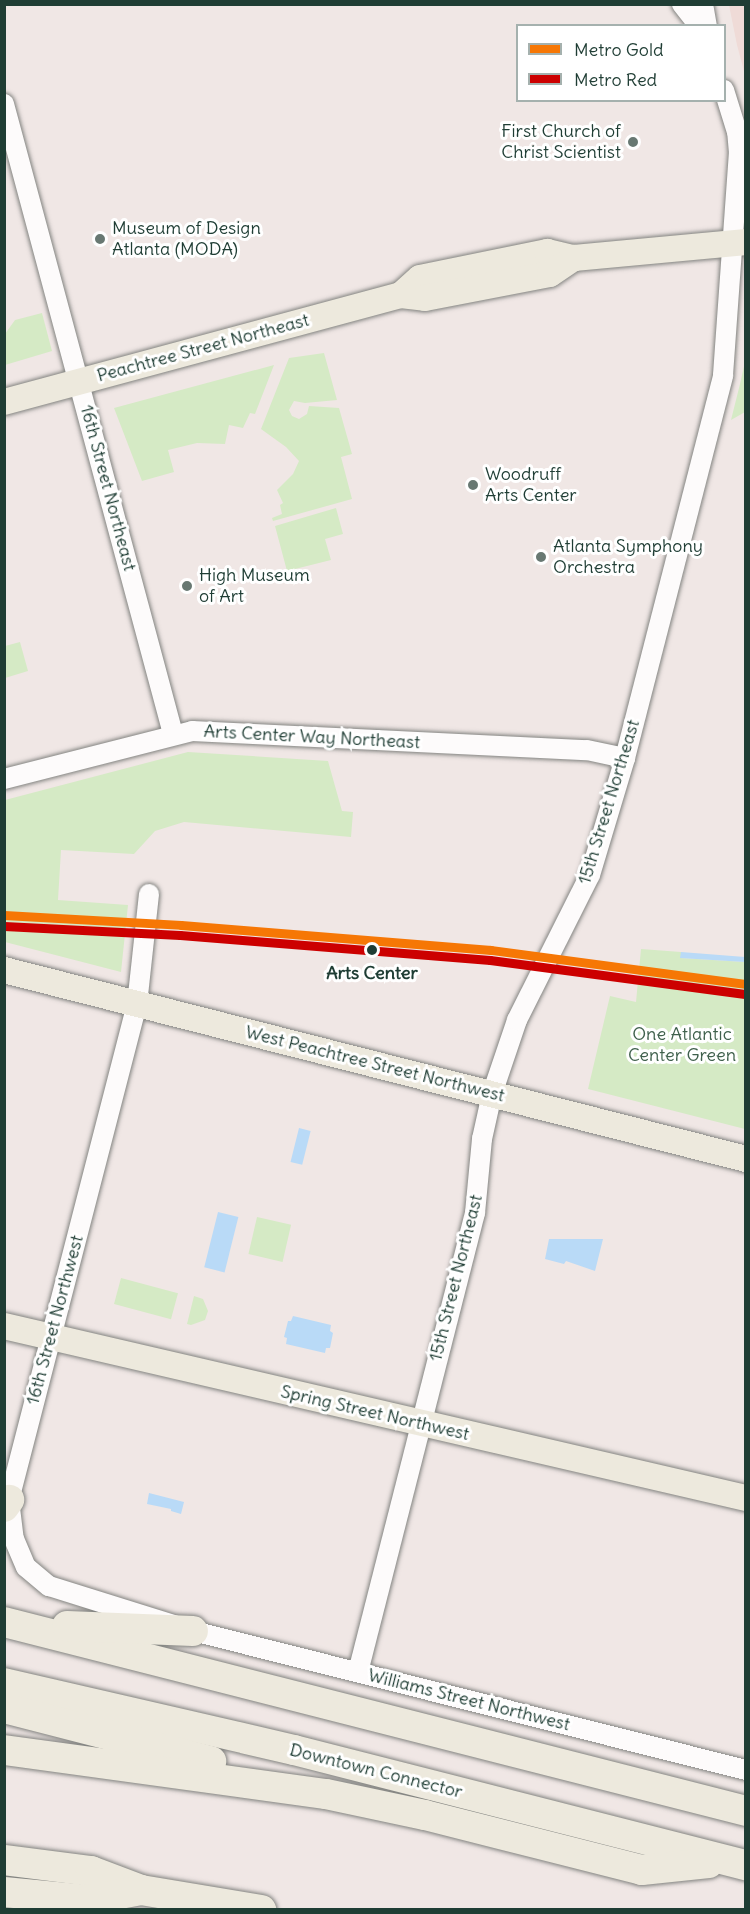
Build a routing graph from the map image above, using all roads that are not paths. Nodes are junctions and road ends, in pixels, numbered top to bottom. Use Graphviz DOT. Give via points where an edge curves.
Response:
graph roads {
  1 [pos="682,4"];
  2 [pos="703,4"];
  3 [pos="697,24"];
  4 [pos="707,24"];
  5 [pos="726,96"];
  6 [pos="4,104"];
  7 [pos="738,242"];
  8 [pos="78,382"];
  9 [pos="4,402"];
  10 [pos="173,734"];
  11 [pos="625,758"];
  12 [pos="4,779"];
  13 [pos="149,894"];
  14 [pos="4,970"];
  15 [pos="137,1004"];
  16 [pos="492,1094"];
  17 [pos="746,1159"];
  18 [pos="4,1326"];
  19 [pos="51,1338"];
  20 [pos="420,1424"];
  21 [pos="746,1498"];
  22 [pos="7,1504"];
  23 [pos="4,1621"];
  24 [pos="193,1631"];
  25 [pos="358,1672"];
  26 [pos="4,1683"];
  27 [pos="4,1708"];
  28 [pos="4,1750"];
  29 [pos="746,1770"];
  30 [pos="326,1794"];
  31 [pos="746,1812"];
  32 [pos="4,1860"];
  33 [pos="737,1863"];
  34 [pos="141,1890"];
  35 [pos="4,1892"];
  36 [pos="261,1910"];
  1 -- 3 [label="street"];
  2 -- 4 [label="street"];
  5 -- 7 [label="street, 15th Street Northeast" via="739,153"];
  6 -- 8 [label="street, 16th Street Northeast"];
  7 -- 8 [label="main road, Peachtree Street Northeast" via="574,258 550,274 424,298 401,295"];
  7 -- 11 [label="street, 15th Street Northeast" via="723,375"];
  8 -- 9 [label="main road, Peachtree Street Northeast"];
  8 -- 10 [label="street, 16th Street Northeast"];
  10 -- 11 [label="street, Arts Center Way Northeast" via="209,731 587,750"];
  10 -- 12 [label="street, Arts Center Way Northeast"];
  11 -- 16 [label="street, 15th Street Northeast" via="590,875 516,1020"];
  13 -- 15 [label="street, 16th Street Northwest"];
  14 -- 15 [label="main road, West Peachtree Street Northwest"];
  15 -- 16 [label="main road, West Peachtree Street Northwest"];
  15 -- 19 [label="street, 16th Street Northwest"];
  16 -- 17 [label="main road, West Peachtree Street Northwest"];
  16 -- 20 [label="street, 15th Street Northeast" via="482,1139 475,1213"];
  18 -- 19 [label="main road, Spring Street Northwest"];
  19 -- 20 [label="main road, Spring Street Northwest"];
  19 -- 22 [label="street, 16th Street Northwest"];
  20 -- 21 [label="main road, Spring Street Northwest"];
  20 -- 25 [label="street, 15th Street Northeast"];
  22 -- 24 [label="street, 16th Street Northwest" via="20,1556 40,1581"];
  23 -- 24 [label="highway"];
  23 -- 31 [label="highway"];
  24 -- 25 [label="street, Williams Street Northwest"];
  25 -- 29 [label="street, Williams Street Northwest"];
  26 -- 33 [label="highway, Downtown Connector" via="294,1750"];
  27 -- 30 [label="highway" via="286,1779"];
  28 -- 30 [label="highway"];
  30 -- 33 [label="highway" via="642,1870"];
  32 -- 34 [label="highway" via="91,1871"];
  34 -- 35 [label="highway" via="88,1900"];
  34 -- 36 [label="highway"];
}
